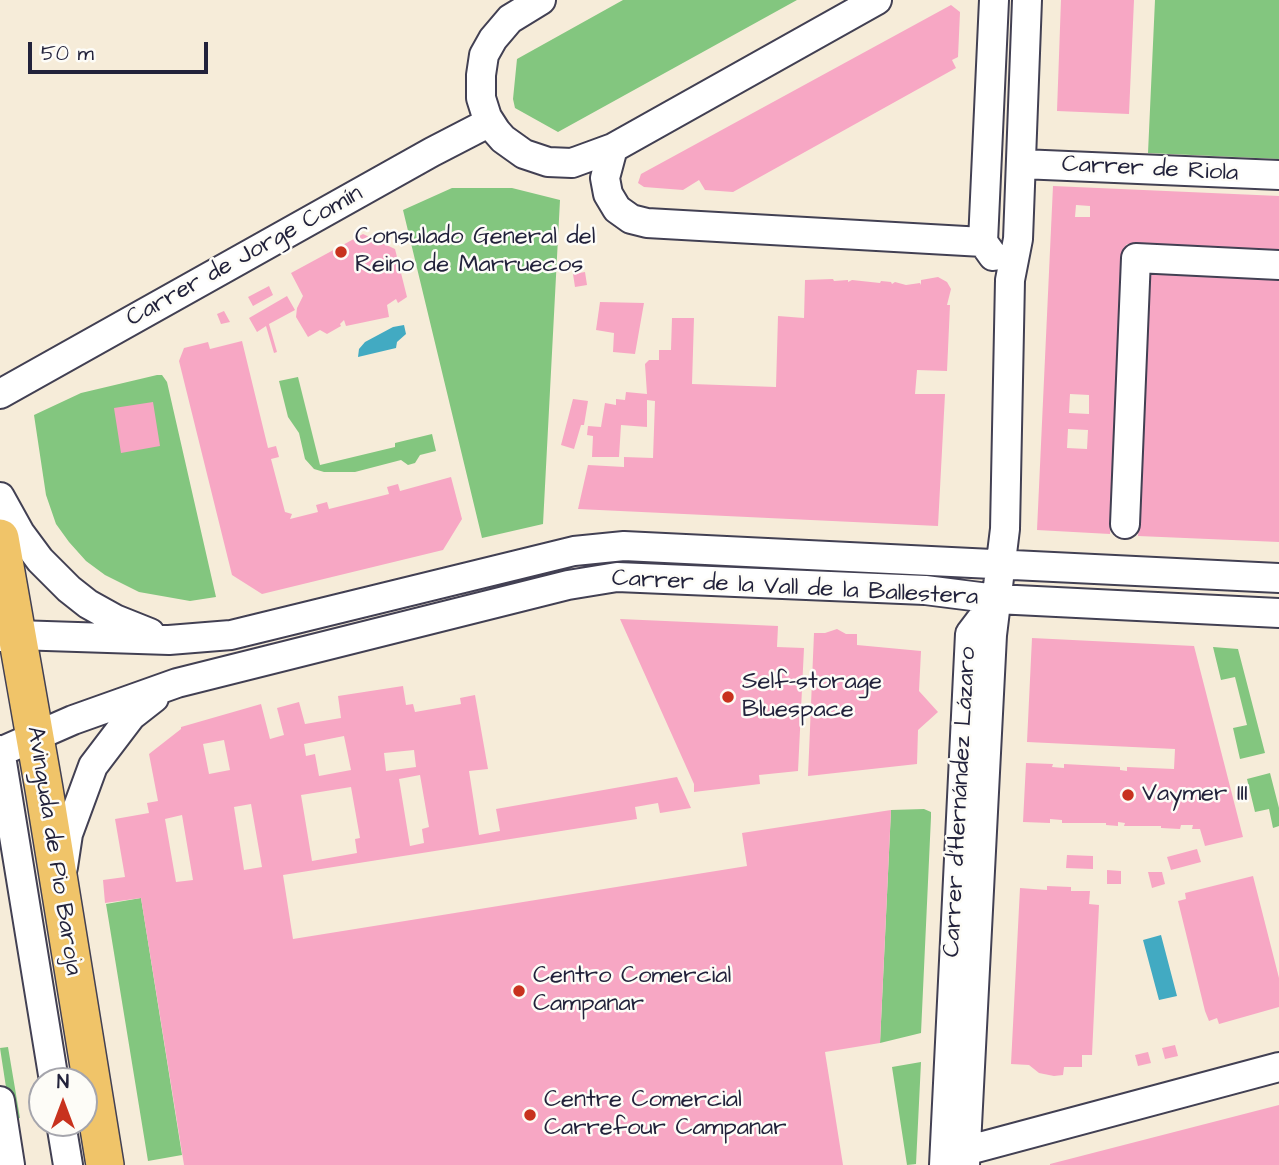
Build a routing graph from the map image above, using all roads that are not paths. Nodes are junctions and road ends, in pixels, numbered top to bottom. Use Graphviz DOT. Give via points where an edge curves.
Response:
graph roads {
  1 [pos="541,0"];
  2 [pos="877,0"];
  3 [pos="994,0"];
  4 [pos="1027,0"];
  5 [pos="510,9"];
  6 [pos="490,122"];
  7 [pos="613,148"];
  8 [pos="1021,164"];
  9 [pos="1279,175"];
  10 [pos="983,242"];
  11 [pos="1279,265"];
  12 [pos="1010,280"];
  13 [pos="0,394"];
  14 [pos="0,497"];
  15 [pos="1125,524"];
  16 [pos="0,538"];
  17 [pos="1001,564"];
  18 [pos="1279,579"];
  19 [pos="996,599"];
  20 [pos="1279,613"];
  21 [pos="8,636"];
  22 [pos="169,640"];
  23 [pos="177,683"];
  24 [pos="34,736"];
  25 [pos="0,751"];
  26 [pos="60,886"];
  27 [pos="52,1067"];
  28 [pos="1279,1067"];
  29 [pos="0,1101"];
  30 [pos="63,1137"];
  31 [pos="955,1159"];
  32 [pos="10,1165"];
  33 [pos="68,1165"];
  34 [pos="105,1165"];
  1 -- 5 [label="street"];
  2 -- 7 [label="street"];
  3 -- 10 [label="street"];
  4 -- 8 [label="street, Carrer d'Hernández Lázaro"];
  5 -- 6 [label="street" via="484,55 481,98"];
  6 -- 7 [label="street" via="524,155 548,162 572,163"];
  6 -- 13 [label="street, Carrer de Jorge Comín"];
  7 -- 10 [label="street" via="605,178 608,194 617,209 631,219"];
  8 -- 9 [label="street, Carrer de Riola"];
  8 -- 12 [label="street, Carrer d'Hernández Lázaro" via="1018,239"];
  10 -- 12 [label="street"];
  11 -- 15 [label="street" via="1136,258"];
  12 -- 17 [label="street, Carrer d'Hernández Lázaro"];
  14 -- 22 [label="street" via="20,533 66,587 115,619"];
  16 -- 21 [label="main road, Avinguda de Pio Baroja"];
  17 -- 18 [label="street, Carrer de la Vall de la Ballestera"];
  17 -- 19 [label="street, Carrer d'Hernández Lázaro"];
  17 -- 22 [label="street, Carrer de la Vall de la Ballestera" via="600,548 231,635"];
  19 -- 20 [label="street, Carrer de la Vall de la Ballestera"];
  19 -- 23 [label="street, Carrer de la Vall de la Ballestera" via="925,590 617,577 568,585"];
  19 -- 31 [label="street, Carrer d'Hernández Lázaro" via="970,634"];
  21 -- 22 [label="street, Carrer de la Vall de la Ballestera"];
  21 -- 24 [label="main road, Avinguda de Pio Baroja"];
  23 -- 24 [label="street, Carrer de la Vall de la Ballestera"];
  23 -- 26 [label="street" via="131,716 93,766 68,834"];
  24 -- 25 [label="street, Carrer de la Vall de la Ballestera"];
  24 -- 26 [label="main road, Avinguda de Pio Baroja"];
  25 -- 27 [label="street, Avinguda de Pio Baroja"];
  26 -- 34 [label="main road, Avinguda de Pio Baroja"];
  28 -- 31 [label="street"];
  29 -- 32 [label="street"];
  30 -- 33 [label="street"];
}
